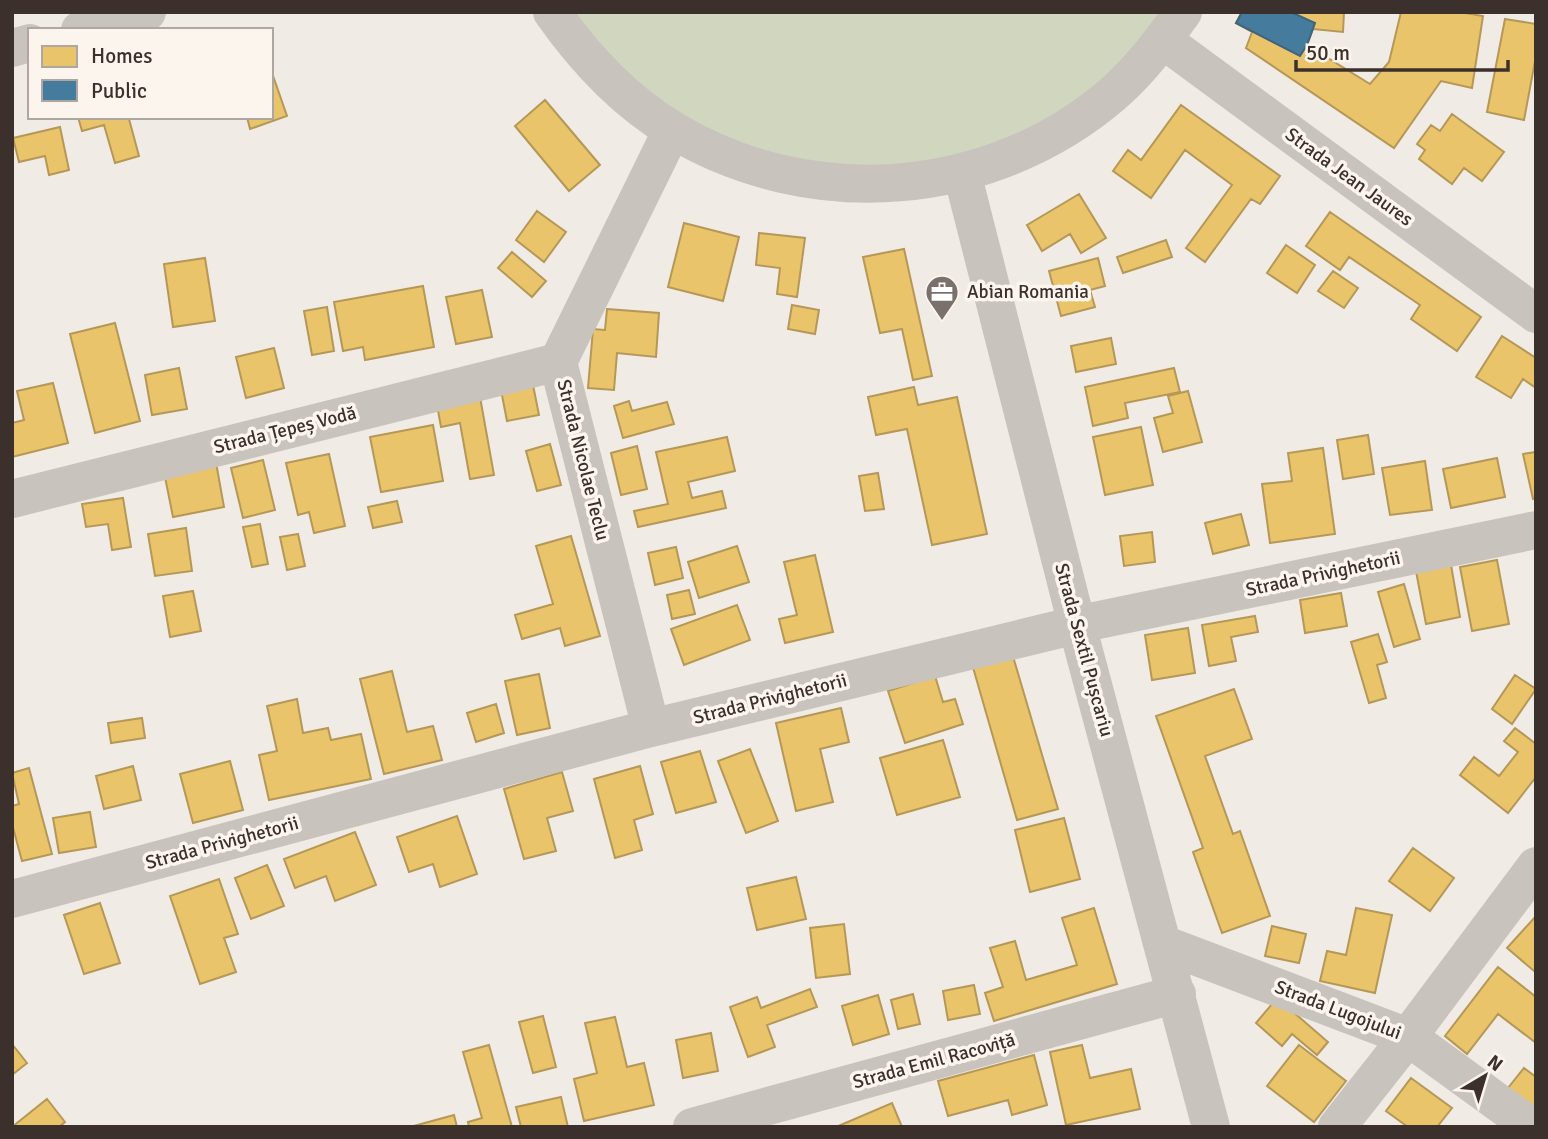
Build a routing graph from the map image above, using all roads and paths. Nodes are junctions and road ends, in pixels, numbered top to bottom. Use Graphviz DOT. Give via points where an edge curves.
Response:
graph roads {
  1 [pos="148,12"];
  2 [pos="552,12"];
  3 [pos="1173,26"];
  4 [pos="88,28"];
  5 [pos="672,130"];
  6 [pos="962,173"];
  7 [pos="1536,314"];
  8 [pos="558,362"];
  9 [pos="12,499"];
  10 [pos="1536,530"];
  11 [pos="1077,625"];
  12 [pos="651,728"];
  13 [pos="1536,866"];
  14 [pos="12,899"];
  15 [pos="1163,944"];
  16 [pos="1177,994"];
  17 [pos="1408,1037"];
  18 [pos="692,1127"];
  19 [pos="1211,1127"];
  20 [pos="1337,1127"];
  21 [pos="1532,1127"];
  1 -- 4 [label="street"];
  2 -- 5 [label="street" via="601,73"];
  3 -- 6 [label="street" via="1139,69 1078,120 1042,142"];
  3 -- 7 [label="street, Strada Jean Jaures"];
  5 -- 6 [label="street" via="764,170 811,181 887,184"];
  5 -- 8 [label="street, Strada Nicolae Teclu"];
  6 -- 11 [label="street, Strada Sextil Pușcariu"];
  8 -- 9 [label="street, Strada Țepeș Vodă"];
  8 -- 12 [label="street, Strada Nicolae Teclu"];
  10 -- 11 [label="street, Strada Privighetorii"];
  11 -- 12 [label="street, Strada Privighetorii"];
  11 -- 15 [label="street, Strada Sextil Pușcariu"];
  12 -- 14 [label="street, Strada Privighetorii"];
  13 -- 17 [label="street"];
  15 -- 16 [label="street, Strada Sextil Pușcariu"];
  15 -- 17 [label="street, Strada Lugojului"];
  16 -- 18 [label="street, Strada Emil Racoviță"];
  16 -- 19 [label="street, Strada Sextil Pușcariu"];
  17 -- 20 [label="street"];
  17 -- 21 [label="street, Strada Lugojului"];
}
